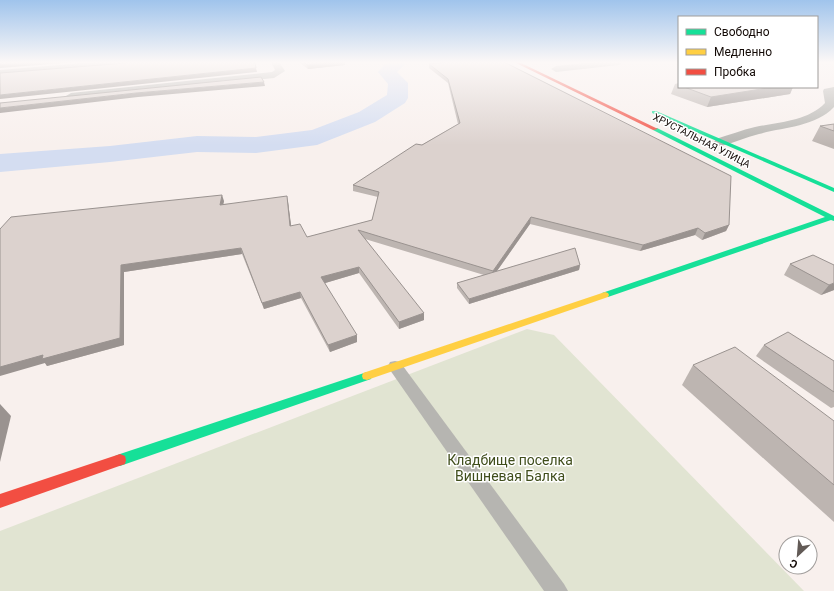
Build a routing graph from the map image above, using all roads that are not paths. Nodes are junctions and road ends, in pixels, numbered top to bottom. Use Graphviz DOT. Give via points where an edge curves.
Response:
graph roads {
  1 [pos="134,90"];
  2 [pos="573,90"];
  3 [pos="834,90"];
  4 [pos="63,97"];
  5 [pos="833,104"];
  6 [pos="642,107"];
  7 [pos="721,142"];
  8 [pos="834,190"];
  9 [pos="832,218"];
  10 [pos="395,366"];
  11 [pos="0,501"];
  12 [pos="558,591"];
  1 -- 4 [label="street"];
  2 -- 9 [label="street, ХРУСТАЛЬНАЯ УЛИЦА"];
  3 -- 5 [label="street" via="828,90"];
  5 -- 7 [label="street" via="822,113 801,121 755,131"];
  6 -- 7 [label="street, ХРУСТАЛЬНАЯ УЛИЦА"];
  7 -- 8 [label="street, ХРУСТАЛЬНАЯ УЛИЦА"];
  9 -- 10 [label="street"];
  10 -- 11 [label="street"];
  10 -- 12 [label="lane"];
}
